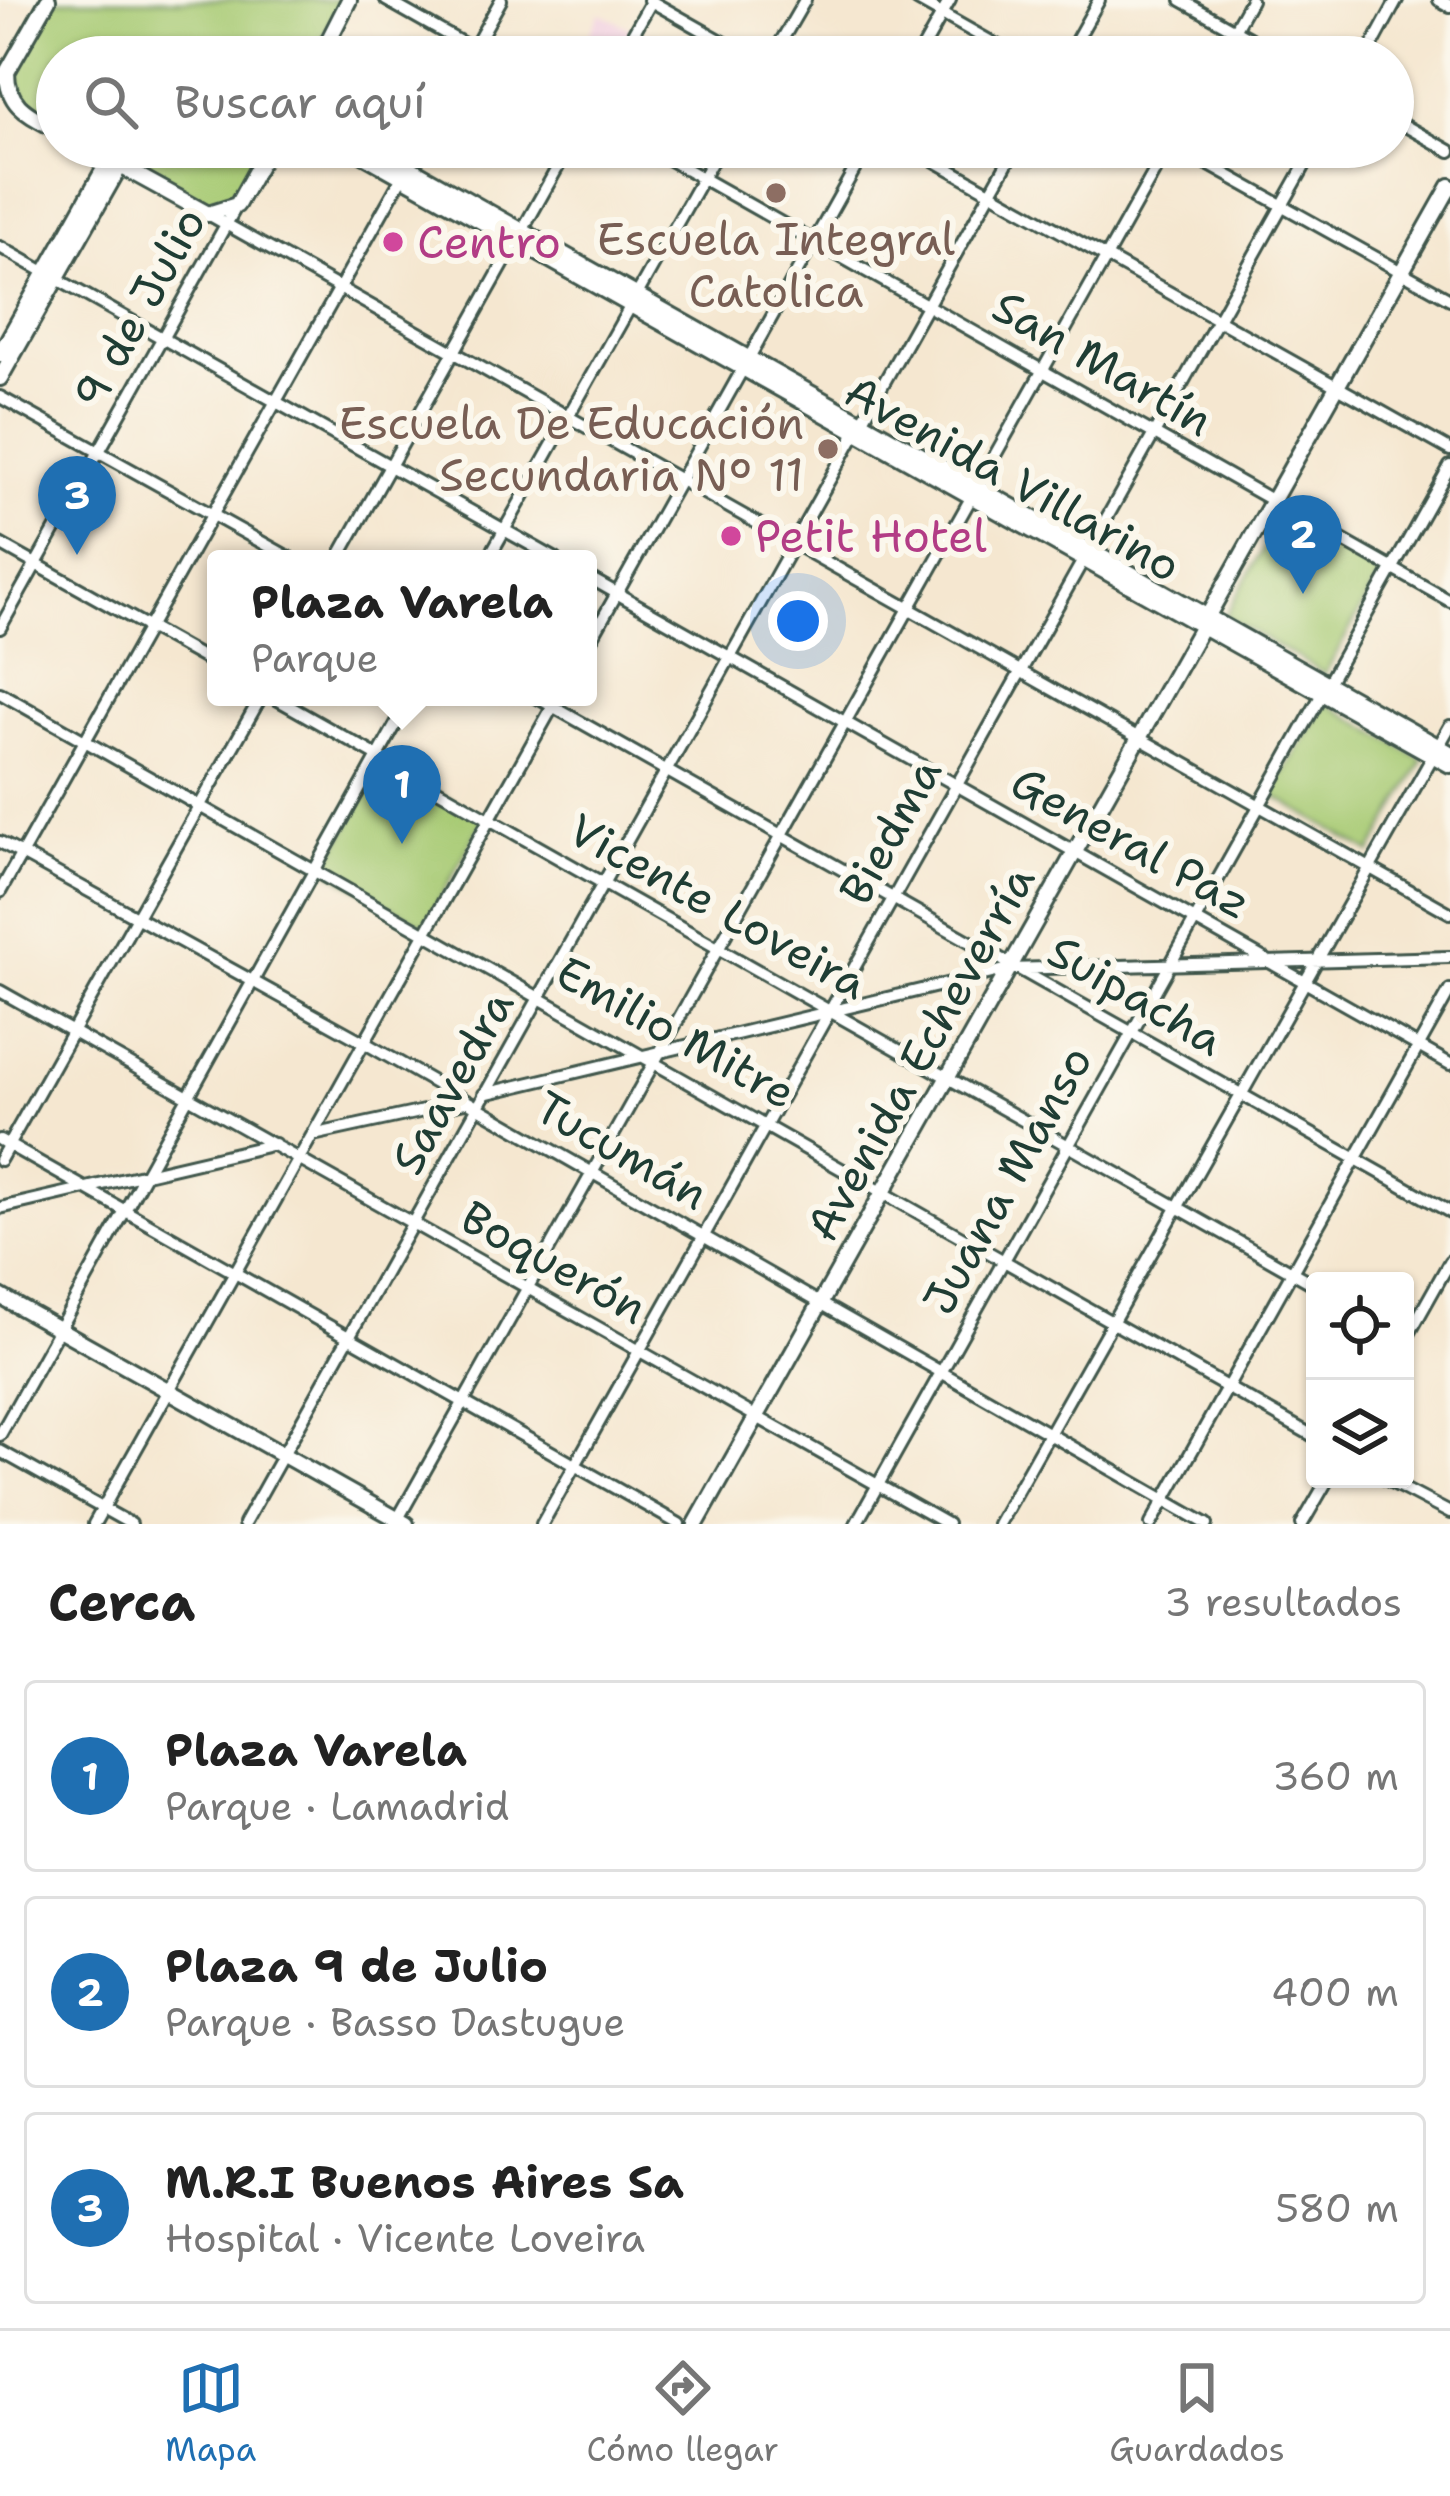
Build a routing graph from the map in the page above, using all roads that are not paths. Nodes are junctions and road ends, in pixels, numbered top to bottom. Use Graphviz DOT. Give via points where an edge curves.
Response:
graph roads {
  1 [pos="48,0"];
  2 [pos="386,0"];
  3 [pos="501,0"];
  4 [pos="650,0"];
  5 [pos="805,0"];
  6 [pos="916,0"];
  7 [pos="950,0"];
  8 [pos="1099,0"];
  9 [pos="1181,0"];
  10 [pos="1251,0"];
  11 [pos="1397,0"];
  12 [pos="1438,0"];
  13 [pos="350,2"];
  14 [pos="1450,6"];
  15 [pos="942,14"];
  16 [pos="1234,30"];
  17 [pos="331,36"];
  18 [pos="444,36"];
  19 [pos="481,36"];
  20 [pos="631,36"];
  21 [pos="713,36"];
  22 [pos="784,36"];
  23 [pos="930,36"];
  24 [pos="981,36"];
  25 [pos="1079,36"];
  26 [pos="1231,36"];
  27 [pos="1245,36"];
  28 [pos="1377,36"];
  29 [pos="4,79"];
  30 [pos="0,99"];
  31 [pos="18,109"];
  32 [pos="36,119"];
  33 [pos="1414,131"];
  34 [pos="1450,151"];
  35 [pos="111,168"];
  36 [pos="123,168"];
  37 [pos="257,168"];
  38 [pos="396,168"];
  39 [pos="400,168"];
  40 [pos="407,168"];
  41 [pos="557,168"];
  42 [pos="684,168"];
  43 [pos="708,168"];
  44 [pos="855,168"];
  45 [pos="948,168"];
  46 [pos="1004,168"];
  47 [pos="1160,168"];
  48 [pos="1212,168"];
  49 [pos="1304,168"];
  50 [pos="405,172"];
  51 [pos="702,178"];
  52 [pos="1450,186"];
  53 [pos="991,192"];
  54 [pos="237,205"];
  55 [pos="1282,206"];
  56 [pos="208,214"];
  57 [pos="226,225"];
  58 [pos="518,235"];
  59 [pos="814,241"];
  60 [pos="0,247"];
  61 [pos="1107,257"];
  62 [pos="1401,272"];
  63 [pos="51,276"];
  64 [pos="339,289"];
  65 [pos="1450,299"];
  66 [pos="633,301"];
  67 [pos="928,304"];
  68 [pos="1219,320"];
  69 [pos="164,338"];
  70 [pos="452,352"];
  71 [pos="0,354"];
  72 [pos="745,364"];
  73 [pos="1044,370"];
  74 [pos="0,378"];
  75 [pos="1339,386"];
  76 [pos="0,397"];
  77 [pos="275,402"];
  78 [pos="568,417"];
  79 [pos="860,428"];
  80 [pos="1154,433"];
  81 [pos="1450,449"];
  82 [pos="100,454"];
  83 [pos="391,465"];
  84 [pos="1450,466"];
  85 [pos="680,479"];
  86 [pos="973,492"];
  87 [pos="1273,501"];
  88 [pos="211,515"];
  89 [pos="505,530"];
  90 [pos="0,544"];
  91 [pos="793,544"];
  92 [pos="275,550"];
  93 [pos="343,550"];
  94 [pos="493,550"];
  95 [pos="540,550"];
  96 [pos="1086,555"];
  97 [pos="36,564"];
  98 [pos="1390,570"];
  99 [pos="597,583"];
  100 [pos="617,594"];
  101 [pos="1450,601"];
  102 [pos="908,609"];
  103 [pos="1205,621"];
  104 [pos="0,628"];
  105 [pos="149,628"];
  106 [pos="597,629"];
  107 [pos="729,657"];
  108 [pos="207,660"];
  109 [pos="1021,672"];
  110 [pos="1325,688"];
  111 [pos="0,693"];
  112 [pos="257,706"];
  113 [pos="289,706"];
  114 [pos="406,706"];
  115 [pos="554,706"];
  116 [pos="562,706"];
  117 [pos="845,723"];
  118 [pos="1450,726"];
  119 [pos="1140,738"];
  120 [pos="84,741"];
  121 [pos="1441,752"];
  122 [pos="378,755"];
  123 [pos="1450,765"];
  124 [pos="665,772"];
  125 [pos="956,786"];
  126 [pos="1258,806"];
  127 [pos="198,807"];
  128 [pos="492,819"];
  129 [pos="782,837"];
  130 [pos="0,842"];
  131 [pos="1075,853"];
  132 [pos="21,854"];
  133 [pos="1372,869"];
  134 [pos="313,872"];
  135 [pos="604,883"];
  136 [pos="0,892"];
  137 [pos="893,898"];
  138 [pos="1450,913"];
  139 [pos="137,917"];
  140 [pos="1194,918"];
  141 [pos="428,934"];
  142 [pos="718,948"];
  143 [pos="1450,957"];
  144 [pos="1320,960"];
  145 [pos="1271,961"];
  146 [pos="1169,964"];
  147 [pos="1013,968"];
  148 [pos="253,981"];
  149 [pos="1308,982"];
  150 [pos="1450,990"];
  151 [pos="0,991"];
  152 [pos="540,997"];
  153 [pos="831,1012"];
  154 [pos="1131,1031"];
  155 [pos="73,1033"];
  156 [pos="364,1043"];
  157 [pos="1418,1047"];
  158 [pos="650,1057"];
  159 [pos="1450,1064"];
  160 [pos="948,1078"];
  161 [pos="484,1094"];
  162 [pos="187,1096"];
  163 [pos="1242,1098"];
  164 [pos="471,1104"];
  165 [pos="766,1125"];
  166 [pos="313,1135"];
  167 [pos="4,1142"];
  168 [pos="275,1144"];
  169 [pos="1066,1146"];
  170 [pos="299,1159"];
  171 [pos="0,1160"];
  172 [pos="1355,1160"];
  173 [pos="143,1174"];
  174 [pos="592,1174"];
  175 [pos="84,1189"];
  176 [pos="884,1191"];
  177 [pos="0,1208"];
  178 [pos="1178,1209"];
  179 [pos="122,1210"];
  180 [pos="1450,1212"];
  181 [pos="414,1225"];
  182 [pos="703,1238"];
  183 [pos="1005,1258"];
  184 [pos="1450,1261"];
  185 [pos="1291,1271"];
  186 [pos="236,1273"];
  187 [pos="1306,1280"];
  188 [pos="528,1290"];
  189 [pos="0,1295"];
  190 [pos="821,1302"];
  191 [pos="1114,1322"];
  192 [pos="1414,1323"];
  193 [pos="59,1330"];
  194 [pos="350,1337"];
  195 [pos="639,1351"];
  196 [pos="943,1371"];
  197 [pos="1227,1388"];
  198 [pos="168,1391"];
  199 [pos="464,1402"];
  200 [pos="756,1417"];
  201 [pos="1306,1432"];
  202 [pos="0,1435"];
  203 [pos="1049,1435"];
  204 [pos="0,1451"];
  205 [pos="284,1455"];
  206 [pos="575,1465"];
  207 [pos="879,1484"];
  208 [pos="1323,1488"];
  209 [pos="1402,1488"];
  210 [pos="1164,1500"];
  211 [pos="103,1508"];
  212 [pos="1450,1514"];
  213 [pos="400,1522"];
  214 [pos="94,1524"];
  215 [pos="131,1524"];
  216 [pos="244,1524"];
  217 [pos="542,1524"];
  218 [pos="679,1524"];
  219 [pos="696,1524"];
  220 [pos="856,1524"];
  221 [pos="947,1524"];
  222 [pos="998,1524"];
  223 [pos="1151,1524"];
  224 [pos="1207,1524"];
  225 [pos="1303,1524"];
  1 -- 29 [label="main road"];
  2 -- 18 [label="street"];
  3 -- 19 [label="street"];
  4 -- 20 [label="street"];
  4 -- 21 [label="street"];
  5 -- 22 [label="street"];
  6 -- 15 [label="street"];
  7 -- 15 [label="street"];
  8 -- 25 [label="street"];
  9 -- 16 [label="street"];
  10 -- 16 [label="street"];
  11 -- 28 [label="street"];
  12 -- 14 [label="street"];
  13 -- 17 [label="main road"];
  15 -- 23 [label="street"];
  15 -- 24 [label="street"];
  16 -- 26 [label="street"];
  16 -- 27 [label="street"];
  29 -- 31 [label="main road"];
  30 -- 31 [label="street"];
  31 -- 32 [label="main road"];
  33 -- 34 [label="street"];
  35 -- 63 [label="main road"];
  36 -- 56 [label="main road"];
  37 -- 54 [label="main road, 9 de Julio"];
  38 -- 50 [label="main road, Avenida Villarino"];
  39 -- 50 [label="main road, Avenida Villarino"];
  40 -- 50 [label="street"];
  41 -- 58 [label="street"];
  42 -- 51 [label="street, San Martín"];
  43 -- 51 [label="street"];
  44 -- 59 [label="street"];
  45 -- 53 [label="street"];
  46 -- 53 [label="street, Saavedra"];
  47 -- 61 [label="street"];
  48 -- 55 [label="street"];
  49 -- 55 [label="street, Biedma"];
  50 -- 58 [label="main road, Avenida Villarino"];
  50 -- 64 [label="street"];
  51 -- 59 [label="street, San Martín"];
  51 -- 66 [label="street"];
  52 -- 62 [label="main road, Avenida Echeverría"];
  53 -- 61 [label="street"];
  53 -- 67 [label="street, Saavedra"];
  54 -- 56 [label="main road"];
  54 -- 57 [label="street, 9 de Julio"];
  55 -- 62 [label="street"];
  55 -- 68 [label="street, Biedma"];
  56 -- 57 [label="street"];
  57 -- 64 [label="street"];
  57 -- 69 [label="street, 9 de Julio"];
  58 -- 66 [label="main road, Avenida Villarino"];
  58 -- 70 [label="street"];
  59 -- 67 [label="street, San Martín"];
  59 -- 72 [label="street"];
  60 -- 63 [label="street"];
  61 -- 68 [label="street"];
  61 -- 73 [label="street"];
  62 -- 65 [label="street"];
  62 -- 75 [label="main road, Avenida Echeverría"];
  63 -- 69 [label="street"];
  63 -- 71 [label="main road"];
  63 -- 74 [label="main road"];
  64 -- 70 [label="street"];
  64 -- 77 [label="street"];
  66 -- 72 [label="main road, Avenida Villarino"];
  66 -- 78 [label="street"];
  67 -- 73 [label="street, San Martín"];
  67 -- 79 [label="street, Saavedra"];
  68 -- 75 [label="street"];
  68 -- 80 [label="street, Biedma"];
  69 -- 77 [label="street"];
  69 -- 82 [label="street, 9 de Julio"];
  70 -- 78 [label="street"];
  70 -- 83 [label="street"];
  72 -- 79 [label="main road, Avenida Villarino"];
  72 -- 85 [label="street"];
  73 -- 80 [label="street, San Martín"];
  73 -- 86 [label="street"];
  75 -- 81 [label="street"];
  75 -- 87 [label="main road, Avenida Echeverría"];
  76 -- 82 [label="street"];
  77 -- 83 [label="street"];
  77 -- 88 [label="street"];
  78 -- 85 [label="street"];
  78 -- 89 [label="street"];
  79 -- 86 [label="main road, Avenida Villarino"];
  79 -- 91 [label="street, Saavedra"];
  80 -- 87 [label="street, San Martín"];
  80 -- 96 [label="street, Biedma"];
  82 -- 88 [label="street"];
  82 -- 97 [label="street, 9 de Julio"];
  83 -- 89 [label="street"];
  83 -- 93 [label="street"];
  84 -- 98 [label="street, Juana Manso"];
  85 -- 91 [label="street"];
  85 -- 100 [label="street"];
  86 -- 96 [label="main road, Avenida Villarino"];
  86 -- 102 [label="street"];
  87 -- 98 [label="street, San Martín"];
  87 -- 103 [label="main road, Avenida Echeverría"];
  88 -- 92 [label="street"];
  88 -- 105 [label="street"];
  89 -- 94 [label="street"];
  89 -- 95 [label="street"];
  90 -- 97 [label="street"];
  91 -- 102 [label="street"];
  91 -- 107 [label="street, Saavedra"];
  96 -- 103 [label="main road, Avenida Villarino"];
  96 -- 109 [label="street, Biedma"];
  97 -- 104 [label="street, 9 de Julio"];
  97 -- 105 [label="street"];
  98 -- 101 [label="street, San Martín"];
  98 -- 110 [label="street, Juana Manso"];
  99 -- 100 [label="street, General Paz"];
  100 -- 106 [label="street"];
  100 -- 107 [label="street, General Paz"];
  102 -- 109 [label="street"];
  102 -- 117 [label="street"];
  103 -- 110 [label="main road, Avenida Villarino"];
  103 -- 119 [label="main road, Avenida Echeverría"];
  105 -- 108 [label="street"];
  105 -- 120 [label="street"];
  107 -- 117 [label="street, General Paz"];
  107 -- 124 [label="street, Saavedra"];
  109 -- 119 [label="street"];
  109 -- 125 [label="street, Biedma"];
  110 -- 121 [label="main road, Avenida Villarino"];
  110 -- 126 [label="street, Juana Manso"];
  111 -- 120 [label="street, Emilio Mitre"];
  112 -- 127 [label="street"];
  113 -- 122 [label="street, Vicente Loveira"];
  114 -- 122 [label="street"];
  115 -- 128 [label="street"];
  116 -- 124 [label="street, Suipacha"];
  117 -- 125 [label="street, General Paz"];
  117 -- 129 [label="street"];
  118 -- 121 [label="street"];
  119 -- 126 [label="street"];
  119 -- 131 [label="main road, Avenida Echeverría"];
  120 -- 127 [label="street, Emilio Mitre"];
  120 -- 132 [label="street"];
  121 -- 123 [label="main road, Avenida Villarino"];
  121 -- 133 [label="street"];
  122 -- 128 [label="street, Vicente Loveira"];
  122 -- 134 [label="street"];
  124 -- 129 [label="street, Suipacha"];
  124 -- 135 [label="street, Saavedra"];
  125 -- 131 [label="street, General Paz"];
  125 -- 137 [label="street, Biedma"];
  126 -- 133 [label="street"];
  126 -- 140 [label="street, Juana Manso"];
  127 -- 134 [label="street, Emilio Mitre"];
  127 -- 139 [label="street"];
  128 -- 135 [label="street, Vicente Loveira"];
  128 -- 141 [label="street"];
  129 -- 137 [label="street, Suipacha"];
  129 -- 142 [label="street"];
  130 -- 132 [label="street, Tucumán"];
  131 -- 140 [label="street, General Paz"];
  131 -- 147 [label="main road, Avenida Echeverría"];
  132 -- 136 [label="street"];
  132 -- 139 [label="street, Tucumán"];
  133 -- 138 [label="street"];
  133 -- 144 [label="street"];
  134 -- 141 [label="street, Emilio Mitre"];
  134 -- 148 [label="street"];
  135 -- 142 [label="street, Vicente Loveira"];
  135 -- 152 [label="street, Saavedra"];
  137 -- 147 [label="street, Suipacha"];
  137 -- 153 [label="street, Biedma"];
  139 -- 148 [label="street, Tucumán"];
  139 -- 155 [label="street"];
  140 -- 145 [label="street, General Paz"];
  140 -- 146 [label="street, Juana Manso"];
  141 -- 152 [label="street, Emilio Mitre"];
  141 -- 156 [label="street"];
  142 -- 153 [label="street, Vicente Loveira"];
  142 -- 158 [label="street"];
  143 -- 144 [label="street"];
  144 -- 145 [label="street"];
  144 -- 149 [label="street"];
  145 -- 146 [label="street"];
  145 -- 149 [label="street, General Paz"];
  146 -- 147 [label="street"];
  146 -- 154 [label="street, Juana Manso"];
  147 -- 153 [label="street"];
  147 -- 154 [label="street, Suipacha"];
  147 -- 160 [label="main road, Avenida Echeverría"];
  148 -- 156 [label="street, Tucumán"];
  148 -- 162 [label="street"];
  149 -- 157 [label="street, General Paz"];
  149 -- 163 [label="street"];
  150 -- 157 [label="street"];
  151 -- 155 [label="street, Boquerón"];
  152 -- 158 [label="street, Emilio Mitre"];
  152 -- 161 [label="street, Saavedra"];
  153 -- 158 [label="street"];
  153 -- 160 [label="street, Vicente Loveira"];
  153 -- 165 [label="street, Biedma"];
  154 -- 163 [label="street, Suipacha"];
  154 -- 169 [label="street, Juana Manso"];
  155 -- 162 [label="street, Boquerón"];
  155 -- 167 [label="street"];
  156 -- 164 [label="street, Tucumán"];
  156 -- 166 [label="street"];
  157 -- 159 [label="street, General Paz"];
  157 -- 172 [label="street"];
  158 -- 161 [label="street"];
  158 -- 165 [label="street, Emilio Mitre"];
  158 -- 174 [label="street"];
  160 -- 169 [label="street, Vicente Loveira"];
  160 -- 176 [label="main road, Avenida Echeverría"];
  161 -- 164 [label="street, Saavedra"];
  162 -- 168 [label="street, Boquerón"];
  162 -- 173 [label="street"];
  163 -- 172 [label="street, Suipacha"];
  163 -- 178 [label="street"];
  164 -- 166 [label="street"];
  164 -- 174 [label="street, Tucumán"];
  164 -- 181 [label="street, Saavedra"];
  165 -- 176 [label="street, Emilio Mitre"];
  165 -- 182 [label="street, Biedma"];
  166 -- 170 [label="street"];
  167 -- 171 [label="street"];
  167 -- 175 [label="street"];
  168 -- 170 [label="street, Boquerón"];
  168 -- 173 [label="street"];
  169 -- 178 [label="street, Vicente Loveira"];
  169 -- 183 [label="street, Juana Manso"];
  170 -- 181 [label="street, Boquerón"];
  170 -- 186 [label="street"];
  172 -- 180 [label="street, Suipacha"];
  172 -- 185 [label="street"];
  173 -- 175 [label="street"];
  173 -- 179 [label="street"];
  174 -- 182 [label="street, Tucumán"];
  174 -- 188 [label="street"];
  175 -- 177 [label="street"];
  175 -- 179 [label="street"];
  176 -- 183 [label="street, Emilio Mitre"];
  176 -- 190 [label="main road, Avenida Echeverría"];
  178 -- 185 [label="street, Vicente Loveira"];
  178 -- 191 [label="street"];
  179 -- 186 [label="street"];
  179 -- 193 [label="street"];
  181 -- 188 [label="street, Boquerón"];
  181 -- 194 [label="street, Saavedra"];
  182 -- 190 [label="street, Tucumán"];
  182 -- 195 [label="street, Biedma"];
  183 -- 191 [label="street, Emilio Mitre"];
  183 -- 196 [label="street, Juana Manso"];
  184 -- 192 [label="street"];
  185 -- 187 [label="street, Vicente Loveira"];
  185 -- 197 [label="street"];
  186 -- 194 [label="street"];
  186 -- 198 [label="street"];
  188 -- 195 [label="street, Boquerón"];
  188 -- 199 [label="street"];
  189 -- 193 [label="main road"];
  190 -- 196 [label="street, Tucumán"];
  190 -- 200 [label="main road, Avenida Echeverría"];
  191 -- 197 [label="street, Emilio Mitre"];
  191 -- 203 [label="street"];
  193 -- 198 [label="main road"];
  193 -- 202 [label="street"];
  194 -- 199 [label="street"];
  194 -- 205 [label="street, Saavedra"];
  195 -- 200 [label="street, Boquerón"];
  195 -- 206 [label="street, Biedma"];
  196 -- 203 [label="street, Tucumán"];
  196 -- 207 [label="street, Juana Manso"];
  197 -- 201 [label="street, Emilio Mitre"];
  197 -- 210 [label="street"];
  198 -- 205 [label="main road"];
  198 -- 211 [label="street"];
  199 -- 206 [label="street"];
  199 -- 213 [label="street"];
  200 -- 207 [label="street, Boquerón"];
  200 -- 219 [label="main road, Avenida Echeverría"];
  203 -- 210 [label="street, Tucumán"];
  203 -- 222 [label="street"];
  204 -- 211 [label="street"];
  205 -- 213 [label="main road"];
  205 -- 216 [label="street, Saavedra"];
  206 -- 217 [label="street, Biedma"];
  206 -- 218 [label="street"];
  207 -- 220 [label="street, Juana Manso"];
  207 -- 221 [label="street, Boquerón"];
  208 -- 225 [label="street"];
  209 -- 212 [label="street"];
  210 -- 223 [label="street"];
  210 -- 224 [label="street, Tucumán"];
  211 -- 214 [label="street"];
  211 -- 215 [label="street"];
}
